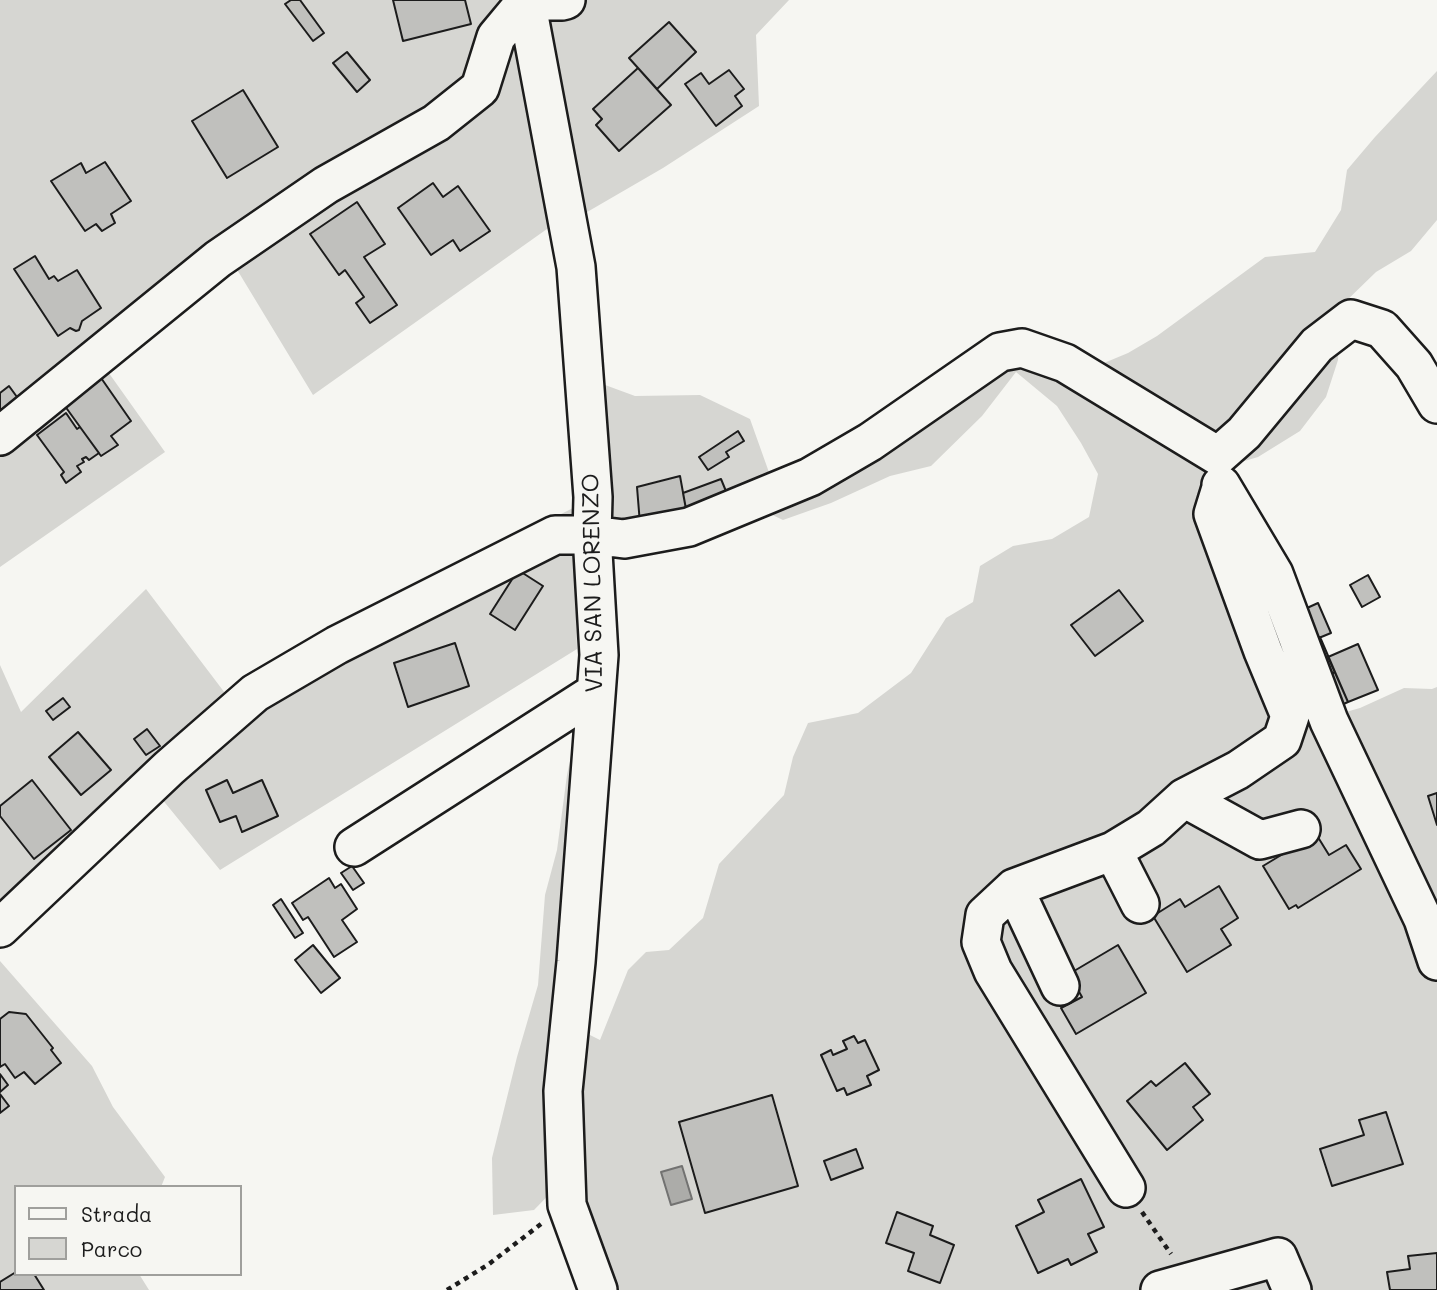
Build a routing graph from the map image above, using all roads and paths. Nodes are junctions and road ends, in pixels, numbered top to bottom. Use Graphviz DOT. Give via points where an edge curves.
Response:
graph roads {
  1 [pos="526,0"];
  2 [pos="566,0"];
  3 [pos="1437,404"];
  4 [pos="0,436"];
  5 [pos="1219,472"];
  6 [pos="592,535"];
  7 [pos="596,692"];
  8 [pos="1185,798"];
  9 [pos="1301,829"];
  10 [pos="354,847"];
  11 [pos="1113,851"];
  12 [pos="1014,888"];
  13 [pos="1140,904"];
  14 [pos="0,928"];
  15 [pos="1437,961"];
  16 [pos="1060,986"];
  17 [pos="1126,1188"];
  18 [pos="567,1205"];
  19 [pos="1171,1287"];
  20 [pos="447,1290"];
  21 [pos="598,1290"];
  22 [pos="1292,1290"];
  1 -- 2 [label="street"];
  1 -- 4 [label="street" via="496,37 480,88 436,122 326,185 218,259"];
  1 -- 6 [label="street, VIA SAN LORENZO" via="576,267"];
  3 -- 5 [label="street" via="1414,365 1382,330 1351,319 1317,345 1244,433"];
  5 -- 6 [label="street" via="1065,363 1022,348 1000,352 870,442 810,477 689,527 624,539"];
  5 -- 8 [label="street" via="1213,514 1290,716 1282,740"];
  5 -- 15 [label="street" via="1274,574 1329,721 1423,919"];
  6 -- 7 [label="street, VIA SAN LORENZO" via="599,655"];
  6 -- 14 [label="street" via="555,535 337,645 255,693"];
  7 -- 10 [label="street"];
  7 -- 18 [label="street, VIA SAN LORENZO" via="563,1091"];
  8 -- 9 [label="street" via="1261,841"];
  8 -- 11 [label="street" via="1151,828"];
  11 -- 12 [label="street"];
  11 -- 13 [label="street"];
  12 -- 16 [label="street"];
  12 -- 17 [label="street" via="985,915 981,942 993,971"];
  17 -- 19 [label="path" via="1174,1259"];
  18 -- 20 [label="path"];
  18 -- 21 [label="street, VIA SAN LORENZO"];
  19 -- 22 [label="street" via="1278,1257"];
}
